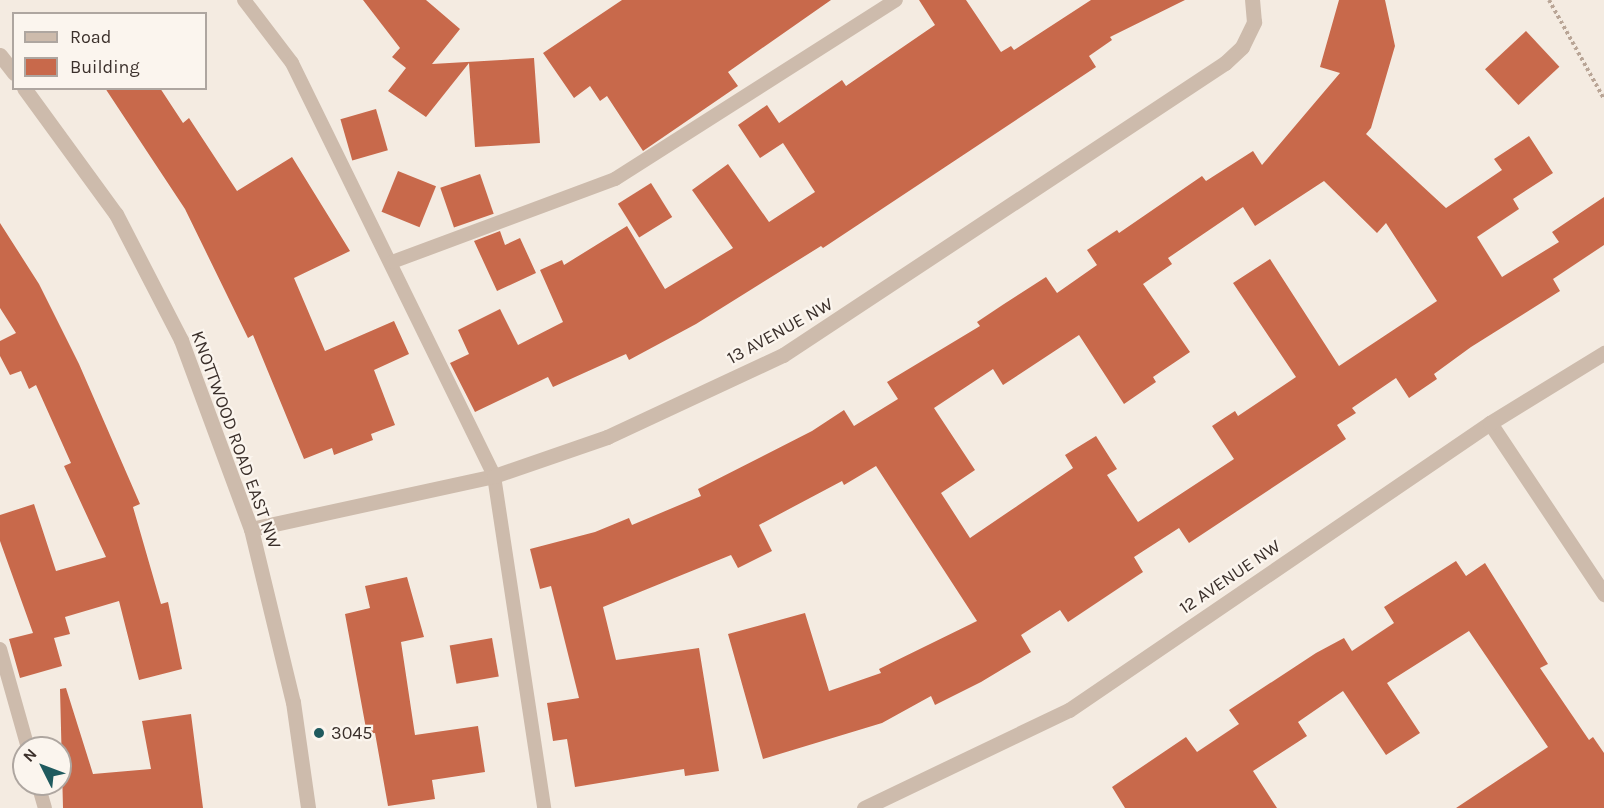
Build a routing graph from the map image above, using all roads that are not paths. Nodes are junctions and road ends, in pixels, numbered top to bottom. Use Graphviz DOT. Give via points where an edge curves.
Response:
graph roads {
  1 [pos="244,0"];
  2 [pos="896,0"];
  3 [pos="1252,0"];
  4 [pos="0,55"];
  5 [pos="12,70"];
  6 [pos="25,90"];
  7 [pos="392,262"];
  8 [pos="1604,353"];
  9 [pos="1490,423"];
  10 [pos="494,476"];
  11 [pos="251,529"];
  12 [pos="1604,594"];
  13 [pos="0,649"];
  14 [pos="25,736"];
  15 [pos="308,808"];
  16 [pos="544,808"];
  17 [pos="864,808"];
  1 -- 7 [label="lane" via="292,63"];
  2 -- 7 [label="lane" via="615,179"];
  3 -- 10 [label="street, 13 AVENUE NW" via="1254,22 1242,47 1225,63 783,355 607,437"];
  4 -- 5 [label="street"];
  6 -- 11 [label="street, KNOTTWOOD ROAD EAST NW" via="116,214 181,340"];
  7 -- 10 [label="lane"];
  8 -- 9 [label="street, 12 AVENUE NW"];
  9 -- 12 [label="street"];
  9 -- 17 [label="street, 12 AVENUE NW" via="1069,710"];
  10 -- 11 [label="street, 13 AVENUE NW"];
  10 -- 16 [label="lane"];
  11 -- 15 [label="street, KNOTTWOOD ROAD EAST NW" via="293,702"];
  13 -- 14 [label="lane"];
}
